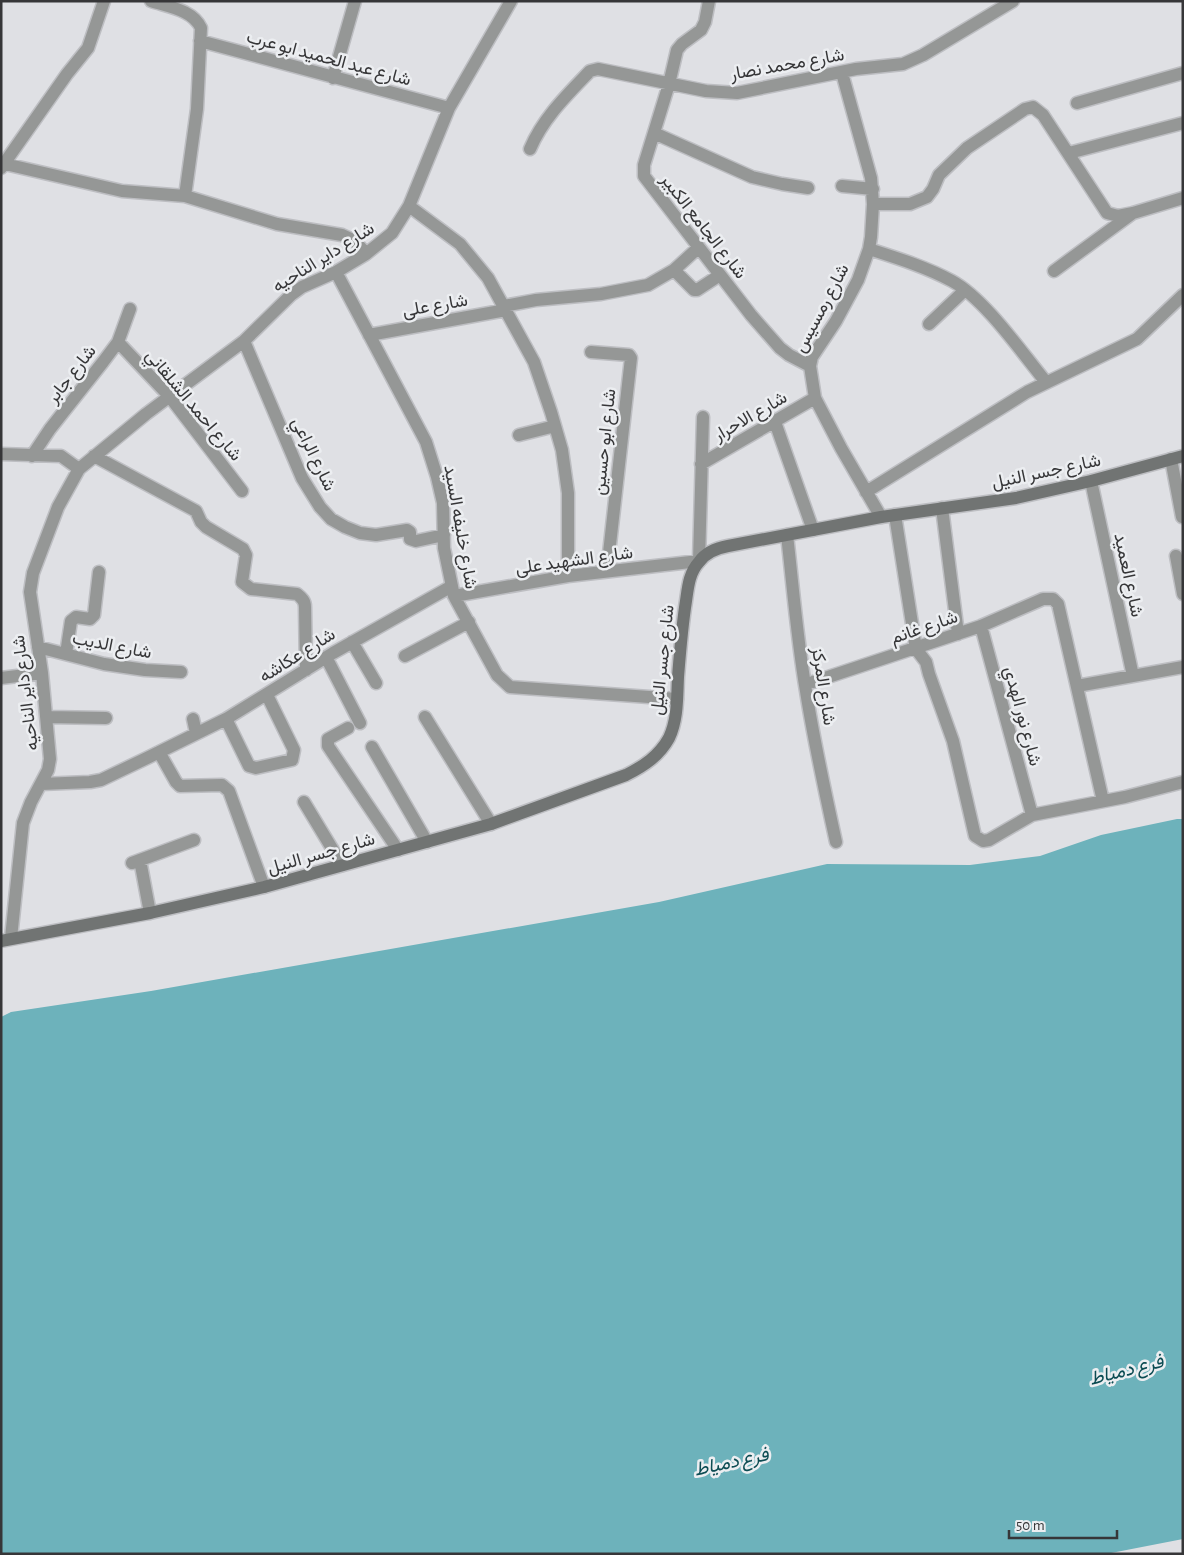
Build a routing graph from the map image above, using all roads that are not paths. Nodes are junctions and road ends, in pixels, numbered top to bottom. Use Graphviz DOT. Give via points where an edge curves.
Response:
graph roads {
  1 [pos="104,1"];
  2 [pos="151,1"];
  3 [pos="356,1"];
  4 [pos="511,1"];
  5 [pos="709,1"];
  6 [pos="1013,1"];
  7 [pos="200,41"];
  8 [pos="842,73"];
  9 [pos="1183,73"];
  10 [pos="333,78"];
  11 [pos="669,84"];
  12 [pos="1077,104"];
  13 [pos="449,108"];
  14 [pos="1183,123"];
  15 [pos="654,133"];
  16 [pos="530,149"];
  17 [pos="1069,153"];
  18 [pos="3,166"];
  19 [pos="842,186"];
  20 [pos="808,188"];
  21 [pos="873,189"];
  22 [pos="185,196"];
  23 [pos="1183,198"];
  24 [pos="873,204"];
  25 [pos="409,206"];
  26 [pos="1133,213"];
  27 [pos="698,248"];
  28 [pos="869,249"];
  29 [pos="366,254"];
  30 [pos="674,270"];
  31 [pos="1054,271"];
  32 [pos="336,272"];
  33 [pos="720,275"];
  34 [pos="965,290"];
  35 [pos="1183,295"];
  36 [pos="505,308"];
  37 [pos="130,309"];
  38 [pos="929,324"];
  39 [pos="369,335"];
  40 [pos="244,341"];
  41 [pos="118,342"];
  42 [pos="591,352"];
  43 [pos="810,366"];
  44 [pos="1046,382"];
  45 [pos="170,397"];
  46 [pos="815,398"];
  47 [pos="704,417"];
  48 [pos="775,422"];
  49 [pos="555,426"];
  50 [pos="519,436"];
  51 [pos="1,454"];
  52 [pos="32,456"];
  53 [pos="94,456"];
  54 [pos="1177,458"];
  55 [pos="701,464"];
  56 [pos="79,469"];
  57 [pos="1091,481"];
  58 [pos="242,491"];
  59 [pos="866,492"];
  60 [pos="942,508"];
  61 [pos="895,515"];
  62 [pos="881,517"];
  63 [pos="1182,517"];
  64 [pos="813,530"];
  65 [pos="444,535"];
  66 [pos="787,535"];
  67 [pos="1176,556"];
  68 [pos="699,561"];
  69 [pos="607,571"];
  70 [pos="99,572"];
  71 [pos="568,576"];
  72 [pos="453,591"];
  73 [pos="1183,594"];
  74 [pos="468,622"];
  75 [pos="981,626"];
  76 [pos="958,634"];
  77 [pos="352,642"];
  78 [pos="38,647"];
  79 [pos="916,649"];
  80 [pos="66,654"];
  81 [pos="405,656"];
  82 [pos="326,657"];
  83 [pos="1183,667"];
  84 [pos="306,670"];
  85 [pos="182,672"];
  86 [pos="42,673"];
  87 [pos="1134,676"];
  88 [pos="1,678"];
  89 [pos="813,682"];
  90 [pos="376,683"];
  91 [pos="1077,686"];
  92 [pos="267,695"];
  93 [pos="676,699"];
  94 [pos="46,717"];
  95 [pos="425,717"];
  96 [pos="106,718"];
  97 [pos="226,719"];
  98 [pos="193,720"];
  99 [pos="196,733"];
  100 [pos="372,747"];
  101 [pos="159,752"];
  102 [pos="1183,782"];
  103 [pos="41,784"];
  104 [pos="1103,801"];
  105 [pos="304,802"];
  106 [pos="1032,815"];
  107 [pos="491,824"];
  108 [pos="194,840"];
  109 [pos="427,842"];
  110 [pos="836,842"];
  111 [pos="398,850"];
  112 [pos="342,865"];
  113 [pos="264,887"];
  114 [pos="150,913"];
  115 [pos="6,939"];
  1 -- 18 [label="street" via="88,48"];
  2 -- 7 [label="street" via="186,12 199,22"];
  3 -- 10 [label="street"];
  4 -- 13 [label="street, شارع داير الناحيه"];
  5 -- 11 [label="street, شارع الجامع الكبير" via="701,30 678,50"];
  6 -- 8 [label="street, شارع محمد نصار" via="923,55 902,64"];
  7 -- 10 [label="street, شارع عبد الحميد ابو عرب"];
  7 -- 22 [label="street" via="196,109"];
  8 -- 11 [label="street, شارع محمد نصار" via="738,93"];
  8 -- 21 [label="street, شارع رمسيس"];
  9 -- 12 [label="street"];
  10 -- 13 [label="street, شارع عبد الحميد ابو عرب"];
  11 -- 15 [label="street, شارع الجامع الكبير"];
  11 -- 16 [label="street, شارع محمد نصار" via="590,71 548,116"];
  13 -- 25 [label="street, شارع داير الناحيه"];
  14 -- 17 [label="street"];
  15 -- 20 [label="street" via="752,177"];
  15 -- 27 [label="street, شارع الجامع الكبير" via="644,164 644,176"];
  17 -- 24 [label="street" via="1043,115 1036,108 1029,107 968,148 939,175 927,197 910,204"];
  17 -- 26 [label="street" via="1108,214"];
  18 -- 22 [label="street" via="122,191"];
  19 -- 21 [label="street"];
  21 -- 24 [label="street, شارع رمسيس"];
  22 -- 29 [label="street" via="277,224 342,235 354,241"];
  23 -- 26 [label="street"];
  24 -- 28 [label="street, شارع رمسيس"];
  25 -- 29 [label="street, شارع داير الناحيه" via="392,234"];
  25 -- 36 [label="street" via="460,244 488,278"];
  26 -- 31 [label="street"];
  27 -- 30 [label="street, شارع على"];
  27 -- 33 [label="street, شارع الجامع الكبير"];
  28 -- 34 [label="street" via="930,270"];
  28 -- 43 [label="street, شارع رمسيس" via="858,280 812,357"];
  29 -- 32 [label="street, شارع داير الناحيه"];
  30 -- 33 [label="street" via="694,290"];
  30 -- 36 [label="street, شارع على" via="648,285 601,294 536,300"];
  32 -- 39 [label="street, شارع خليفه السيد"];
  32 -- 40 [label="street, شارع داير الناحيه" via="290,295"];
  33 -- 43 [label="street, شارع الجامع الكبير" via="780,348"];
  34 -- 38 [label="street"];
  34 -- 44 [label="street" via="989,312"];
  35 -- 44 [label="street" via="1137,339"];
  36 -- 39 [label="street, شارع على"];
  36 -- 49 [label="street" via="534,362"];
  37 -- 41 [label="street, شارع جابر"];
  39 -- 65 [label="street, شارع خليفه السيد" via="426,442 443,503"];
  40 -- 45 [label="street, شارع داير الناحيه"];
  40 -- 65 [label="street, شارع الراعي" via="302,478 331,519 360,533 376,535 407,530 410,539 416,541"];
  41 -- 45 [label="street, شارع احمد الشلقاني"];
  41 -- 52 [label="street, شارع جابر"];
  42 -- 69 [label="street, شارع ابو حسين" via="629,354 631,358"];
  43 -- 46 [label="street, شارع رمسيس"];
  44 -- 59 [label="street"];
  45 -- 53 [label="street, شارع داير الناحيه"];
  45 -- 58 [label="street, شارع احمد الشلقاني"];
  46 -- 48 [label="street, شارع الاحرار"];
  46 -- 59 [label="street, شارع رمسيس"];
  47 -- 55 [label="street"];
  48 -- 55 [label="street, شارع الاحرار"];
  48 -- 64 [label="street"];
  49 -- 50 [label="street"];
  49 -- 71 [label="street" via="568,492"];
  51 -- 52 [label="street"];
  52 -- 56 [label="street" via="61,456"];
  53 -- 56 [label="street, شارع داير الناحيه"];
  53 -- 84 [label="street" via="196,512 206,527 243,549 246,555 242,582 246,586 300,596 305,608"];
  54 -- 57 [label="street, شارع جسر النيل"];
  54 -- 63 [label="street"];
  55 -- 68 [label="street"];
  56 -- 78 [label="street, شارع داير الناحيه" via="58,507 31,584"];
  57 -- 60 [label="street, شارع جسر النيل" via="1016,498"];
  57 -- 87 [label="street, شارع العميد"];
  59 -- 62 [label="street, شارع رمسيس"];
  60 -- 61 [label="street, شارع جسر النيل"];
  60 -- 76 [label="street"];
  61 -- 62 [label="street, شارع جسر النيل"];
  61 -- 79 [label="street"];
  62 -- 64 [label="street, شارع جسر النيل"];
  64 -- 66 [label="street, شارع جسر النيل"];
  65 -- 72 [label="street, شارع خليفه السيد"];
  66 -- 68 [label="street, شارع جسر النيل" via="720,547"];
  66 -- 110 [label="street, شارع المركز" via="806,690"];
  67 -- 73 [label="street"];
  68 -- 69 [label="street, شارع الشهيد على"];
  68 -- 93 [label="street, شارع جسر النيل" via="690,577 686,595"];
  69 -- 71 [label="street, شارع الشهيد على"];
  70 -- 80 [label="street" via="94,615 90,619 76,617 71,621"];
  71 -- 72 [label="street, شارع الشهيد على"];
  72 -- 74 [label="street, شارع خليفه السيد"];
  72 -- 77 [label="street, شارع عكاشه"];
  74 -- 81 [label="street"];
  74 -- 93 [label="street, شارع خليفه السيد" via="497,675 510,688"];
  75 -- 76 [label="street, شارع غانم"];
  75 -- 91 [label="street, شارع غانم" via="1043,599 1053,599 1058,604"];
  75 -- 106 [label="street, شارع نور الهدي"];
  76 -- 79 [label="street, شارع غانم"];
  77 -- 82 [label="street, شارع عكاشه"];
  77 -- 90 [label="street"];
  78 -- 80 [label="street, شارع الديب"];
  78 -- 86 [label="street, شارع داير الناحيه"];
  79 -- 89 [label="street, شارع غانم"];
  79 -- 106 [label="street" via="926,662 953,741 975,836 983,841 989,840"];
  80 -- 85 [label="street, شارع الديب" via="104,664"];
  82 -- 84 [label="street, شارع عكاشه"];
  82 -- 111 [label="street" via="354,726 328,739 328,746"];
  83 -- 87 [label="street"];
  84 -- 92 [label="street, شارع عكاشه"];
  86 -- 88 [label="street"];
  86 -- 94 [label="street, شارع داير الناحيه"];
  87 -- 91 [label="street"];
  91 -- 104 [label="street"];
  92 -- 97 [label="street, شارع عكاشه"];
  92 -- 97 [label="street" via="294,750 292,760 256,768 249,766"];
  93 -- 107 [label="street, شارع جسر النيل" via="675,719 669,737 644,766"];
  94 -- 96 [label="street"];
  94 -- 103 [label="street, شارع داير الناحيه" via="50,759"];
  95 -- 107 [label="street"];
  97 -- 99 [label="street, شارع عكاشه"];
  98 -- 99 [label="street"];
  99 -- 101 [label="street, شارع عكاشه"];
  100 -- 109 [label="street"];
  101 -- 103 [label="street, شارع عكاشه" via="101,780"];
  101 -- 113 [label="street" via="180,786 222,785 228,791"];
  102 -- 104 [label="street"];
  103 -- 115 [label="street, شارع داير الناحيه" via="23,823"];
  104 -- 106 [label="street"];
  105 -- 112 [label="street"];
  107 -- 109 [label="street, شارع جسر النيل"];
  108 -- 114 [label="street" via="136,862"];
  109 -- 111 [label="street, شارع جسر النيل"];
  111 -- 112 [label="street, شارع جسر النيل"];
  112 -- 113 [label="street, شارع جسر النيل"];
  113 -- 114 [label="street, شارع جسر النيل"];
  114 -- 115 [label="street, شارع جسر النيل"];
}
